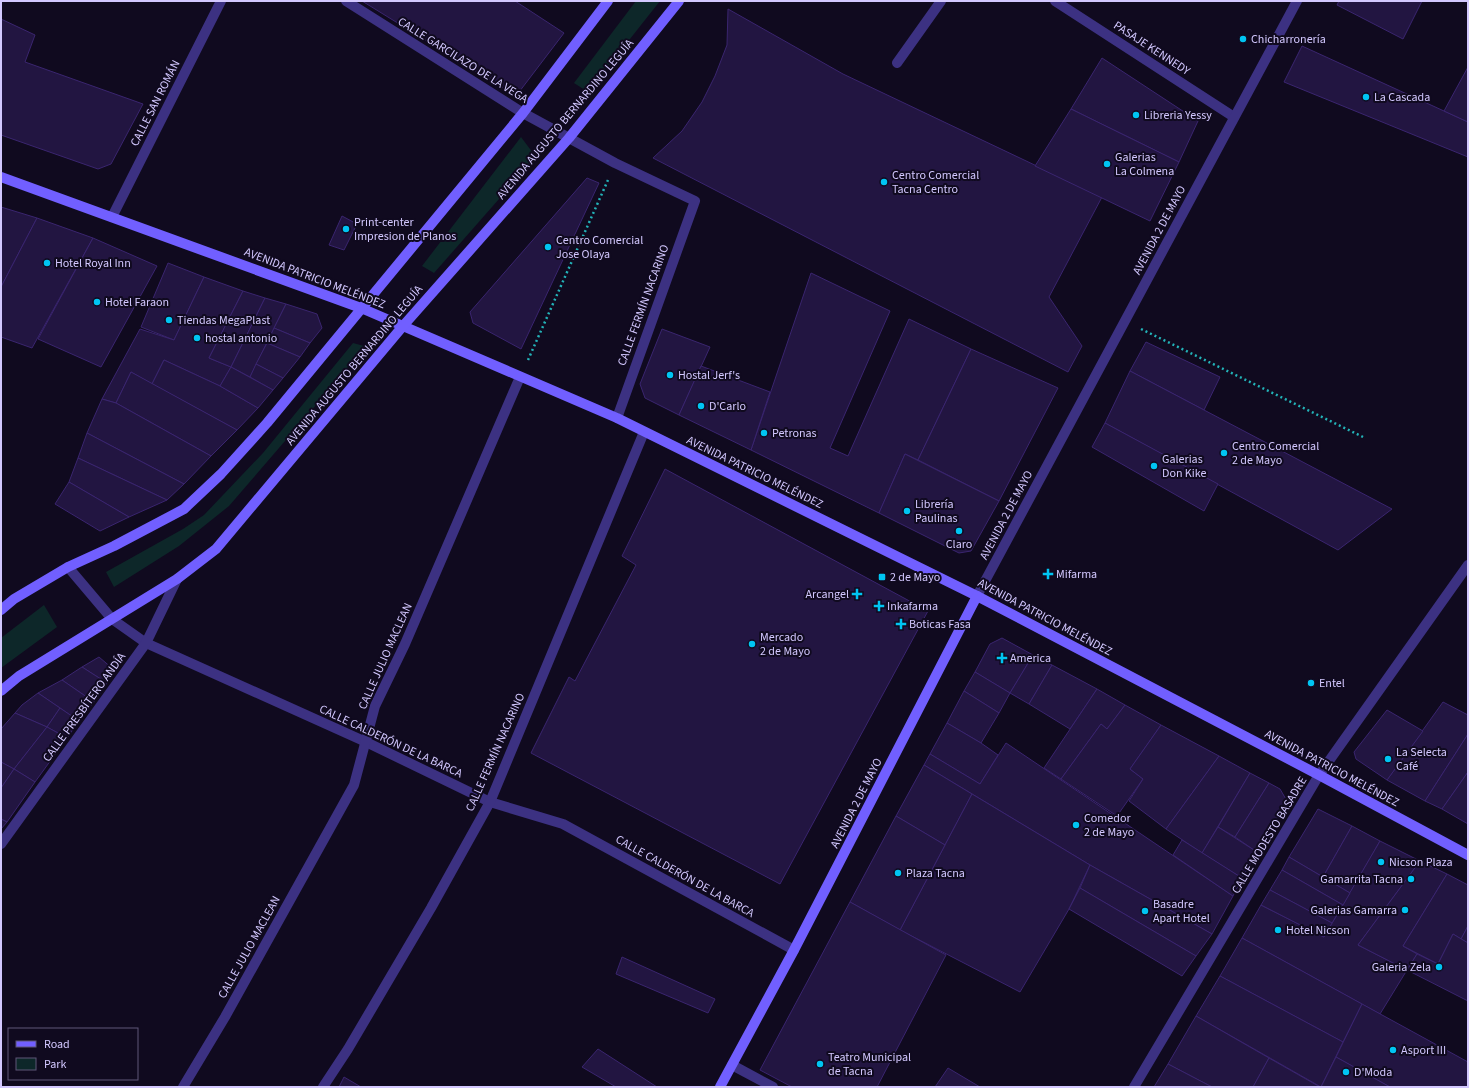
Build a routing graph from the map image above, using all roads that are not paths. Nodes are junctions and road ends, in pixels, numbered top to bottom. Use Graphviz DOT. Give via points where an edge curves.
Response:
graph roads {
  1 [pos="221,1"];
  2 [pos="346,1"];
  3 [pos="608,1"];
  4 [pos="679,1"];
  5 [pos="941,1"];
  6 [pos="1056,1"];
  7 [pos="1297,1"];
  8 [pos="896,63"];
  9 [pos="523,113"];
  10 [pos="1234,117"];
  11 [pos="569,138"];
  12 [pos="1,178"];
  13 [pos="695,201"];
  14 [pos="112,217"];
  15 [pos="361,308"];
  16 [pos="403,326"];
  17 [pos="520,377"];
  18 [pos="617,418"];
  19 [pos="644,432"];
  20 [pos="1468,565"];
  21 [pos="68,567"];
  22 [pos="177,579"];
  23 [pos="977,596"];
  24 [pos="1,610"];
  25 [pos="112,619"];
  26 [pos="146,643"];
  27 [pos="1,691"];
  28 [pos="366,742"];
  29 [pos="1319,775"];
  30 [pos="490,802"];
  31 [pos="1,844"];
  32 [pos="1468,855"];
  33 [pos="794,950"];
  34 [pos="732,1065"];
  35 [pos="183,1087"];
  36 [pos="323,1087"];
  37 [pos="720,1087"];
  38 [pos="773,1087"];
  39 [pos="1134,1087"];
  1 -- 14 [label="street, CALLE SAN ROMÁN"];
  2 -- 9 [label="street, CALLE GARCILAZO DE LA VEGA"];
  3 -- 9 [label="street"];
  4 -- 11 [label="street, AVENIDA AUGUSTO BERNARDINO LEGUÍA"];
  5 -- 8 [label="street"];
  6 -- 10 [label="street, PASAJE KENNEDY"];
  7 -- 10 [label="street, AVENIDA 2 DE MAYO"];
  9 -- 11 [label="street, CALLE GARCILAZO DE LA VEGA"];
  9 -- 15 [label="street"];
  10 -- 23 [label="street, AVENIDA 2 DE MAYO"];
  11 -- 13 [label="street, CALLE GARCILAZO DE LA VEGA"];
  11 -- 16 [label="street, AVENIDA AUGUSTO BERNARDINO LEGUÍA"];
  12 -- 14 [label="street, AVENIDA PATRICIO MELÉNDEZ"];
  13 -- 18 [label="street, CALLE FERMÍN NACARINO"];
  14 -- 15 [label="street, AVENIDA PATRICIO MELÉNDEZ"];
  15 -- 16 [label="street, AVENIDA PATRICIO MELÉNDEZ"];
  15 -- 21 [label="street" via="267,423 221,474 184,508 114,546"];
  16 -- 17 [label="street, AVENIDA PATRICIO MELÉNDEZ"];
  16 -- 22 [label="street, AVENIDA AUGUSTO BERNARDINO LEGUÍA" via="234,529 216,549"];
  17 -- 18 [label="street, AVENIDA PATRICIO MELÉNDEZ"];
  17 -- 28 [label="street, CALLE JULIO MACLEAN" via="405,644 375,706"];
  18 -- 19 [label="street, AVENIDA PATRICIO MELÉNDEZ"];
  19 -- 23 [label="street, AVENIDA PATRICIO MELÉNDEZ"];
  19 -- 30 [label="street, CALLE FERMÍN NACARINO"];
  20 -- 29 [label="street, CALLE MODESTO BASADRE"];
  21 -- 24 [label="street" via="14,599"];
  21 -- 25 [label="street, CALLE CALDERÓN DE LA BARCA"];
  22 -- 25 [label="street, AVENIDA AUGUSTO BERNARDINO LEGUÍA"];
  22 -- 26 [label="street, CALLE PRESBÍTERO ANDÍA"];
  23 -- 29 [label="street, AVENIDA PATRICIO MELÉNDEZ"];
  23 -- 33 [label="street, AVENIDA 2 DE MAYO"];
  25 -- 26 [label="street, CALLE CALDERÓN DE LA BARCA"];
  25 -- 27 [label="street, AVENIDA AUGUSTO BERNARDINO LEGUÍA" via="19,676"];
  26 -- 28 [label="street, CALLE CALDERÓN DE LA BARCA"];
  26 -- 31 [label="street, CALLE PRESBÍTERO ANDÍA"];
  28 -- 30 [label="street, CALLE CALDERÓN DE LA BARCA"];
  28 -- 35 [label="street, CALLE JULIO MACLEAN" via="354,785 225,1017"];
  29 -- 32 [label="street, AVENIDA PATRICIO MELÉNDEZ"];
  29 -- 39 [label="street, CALLE MODESTO BASADRE"];
  30 -- 33 [label="street, CALLE CALDERÓN DE LA BARCA" via="562,824"];
  30 -- 36 [label="street, CALLE FERMÍN NACARINO" via="431,908"];
  33 -- 34 [label="street, AVENIDA 2 DE MAYO"];
  34 -- 37 [label="street, AVENIDA 2 DE MAYO"];
  34 -- 38 [label="street"];
}
